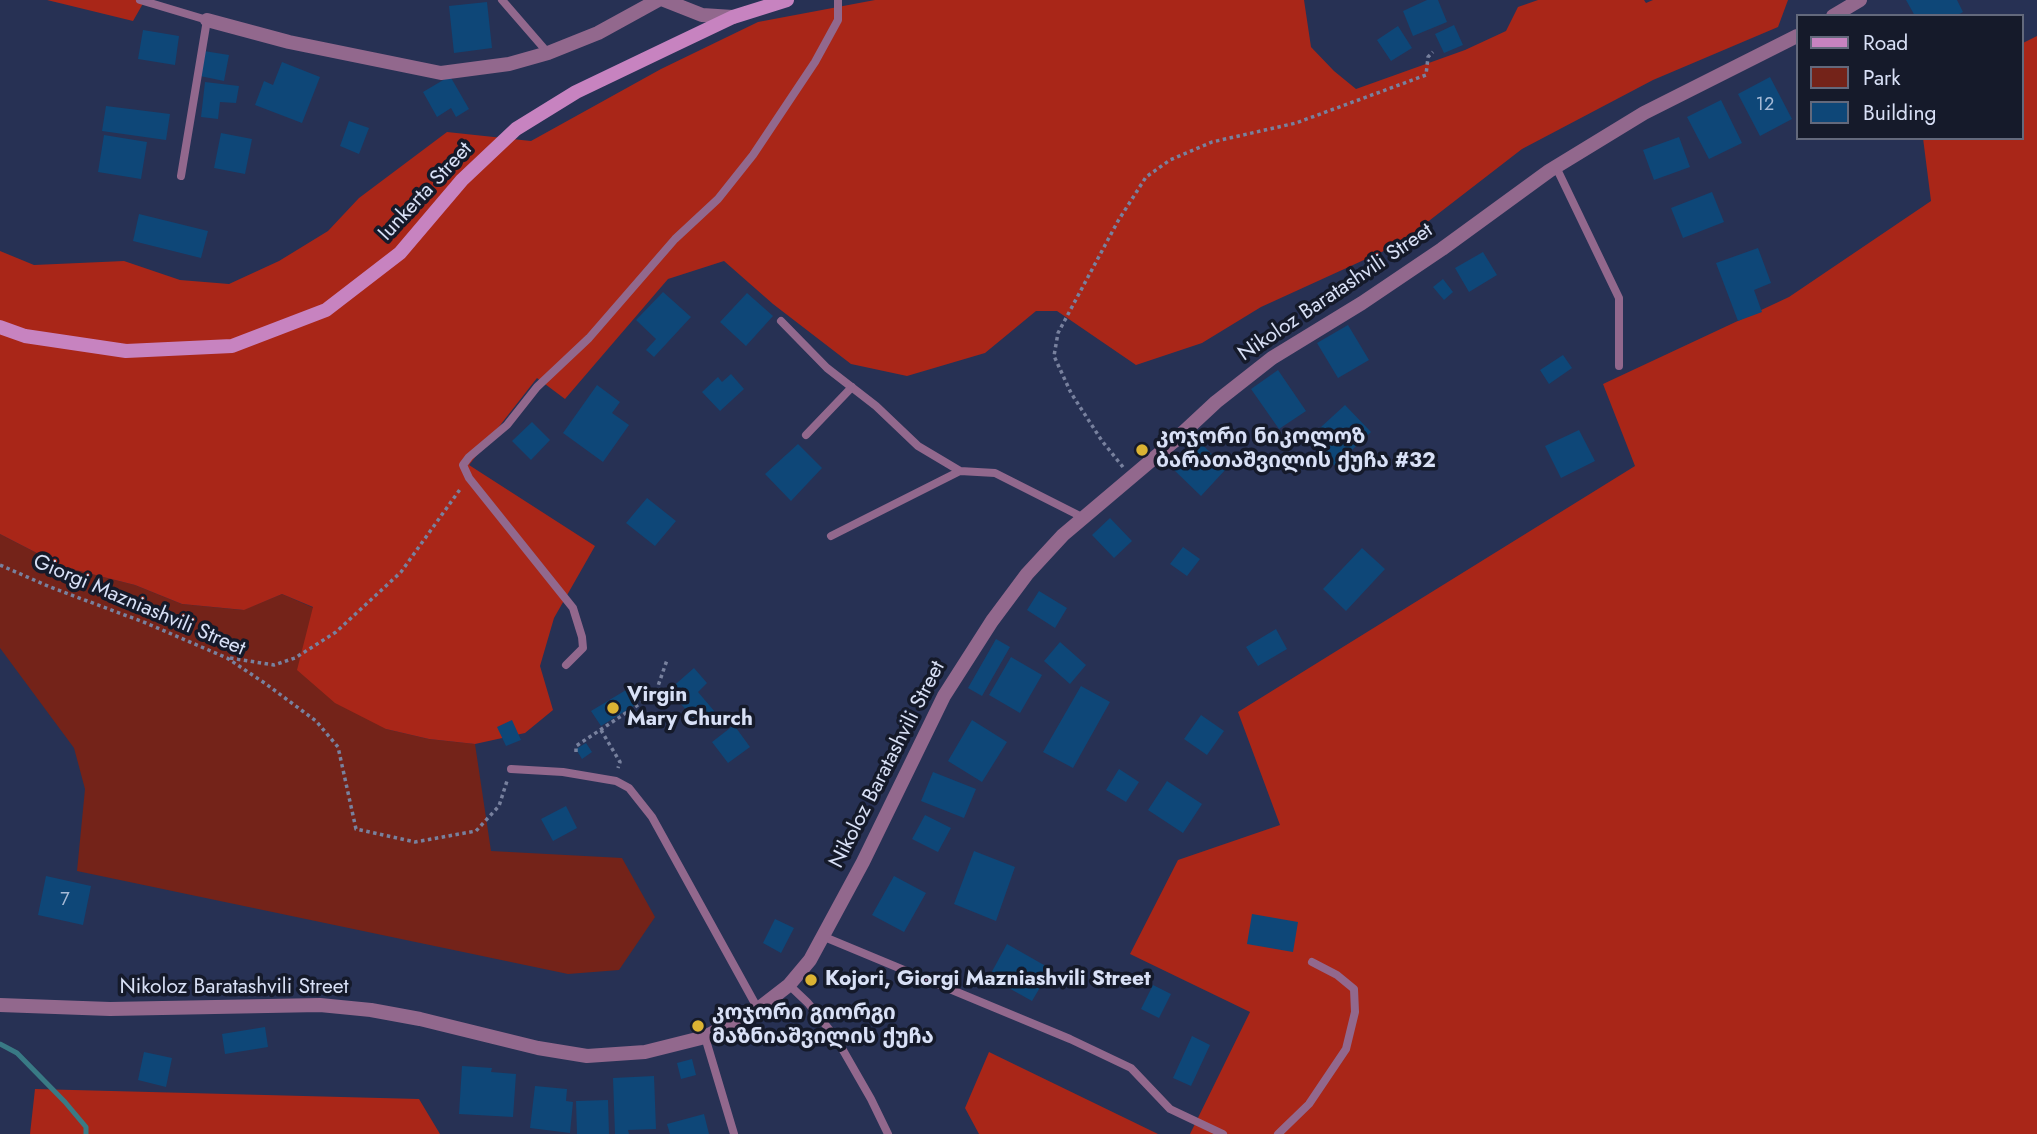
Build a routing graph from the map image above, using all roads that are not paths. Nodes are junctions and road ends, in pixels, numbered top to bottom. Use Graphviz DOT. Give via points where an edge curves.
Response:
graph roads {
  1 [pos="140,0"];
  2 [pos="502,0"];
  3 [pos="659,0"];
  4 [pos="664,0"];
  5 [pos="786,0"];
  6 [pos="838,0"];
  7 [pos="1860,0"];
  8 [pos="1836,14"];
  9 [pos="733,18"];
  10 [pos="207,20"];
  11 [pos="1796,37"];
  12 [pos="548,53"];
  13 [pos="1556,167"];
  14 [pos="181,176"];
  15 [pos="781,321"];
  16 [pos="0,327"];
  17 [pos="1619,366"];
  18 [pos="852,387"];
  19 [pos="806,435"];
  20 [pos="960,471"];
  21 [pos="1082,517"];
  22 [pos="831,536"];
  23 [pos="566,665"];
  24 [pos="511,769"];
  25 [pos="822,936"];
  26 [pos="1312,962"];
  27 [pos="789,985"];
  28 [pos="0,1005"];
  29 [pos="758,1009"];
  30 [pos="705,1037"];
  31 [pos="734,1134"];
  32 [pos="888,1134"];
  33 [pos="1223,1134"];
  34 [pos="1278,1134"];
  1 -- 10 [label="lane"];
  2 -- 12 [label="lane"];
  3 -- 12 [label="street"];
  4 -- 9 [label="street" via="702,15"];
  5 -- 9 [label="main road, Iunkerta Street"];
  6 -- 23 [label="lane" via="838,20 815,62 718,199 463,465 573,608 583,648"];
  7 -- 8 [label="street"];
  9 -- 16 [label="main road, Iunkerta Street" via="576,92 516,129 462,180 400,253 326,310 232,346 126,351 25,336"];
  10 -- 12 [label="street" via="441,73 509,64"];
  10 -- 14 [label="lane"];
  11 -- 13 [label="street, Nikoloz Baratashvili Street" via="1644,113"];
  13 -- 17 [label="lane" via="1619,298"];
  13 -- 21 [label="street, Nikoloz Baratashvili Street" via="1362,303 1272,358"];
  15 -- 18 [label="lane"];
  18 -- 19 [label="lane"];
  18 -- 20 [label="lane" via="918,446"];
  20 -- 21 [label="lane" via="995,473"];
  20 -- 22 [label="lane"];
  21 -- 25 [label="street, Nikoloz Baratashvili Street" via="1027,574 944,696"];
  24 -- 29 [label="lane" via="563,772 616,781 629,788 652,817"];
  25 -- 27 [label="street, Nikoloz Baratashvili Street"];
  25 -- 33 [label="lane" via="1131,1068 1170,1108"];
  26 -- 34 [label="lane" via="1353,989 1355,1012 1346,1049 1309,1104"];
  27 -- 29 [label="street, Nikoloz Baratashvili Street"];
  27 -- 32 [label="lane" via="836,1038"];
  28 -- 30 [label="street, Nikoloz Baratashvili Street" via="110,1009 320,1005 420,1019 587,1056 645,1052"];
  29 -- 30 [label="street, Nikoloz Baratashvili Street"];
  30 -- 31 [label="lane"];
}
